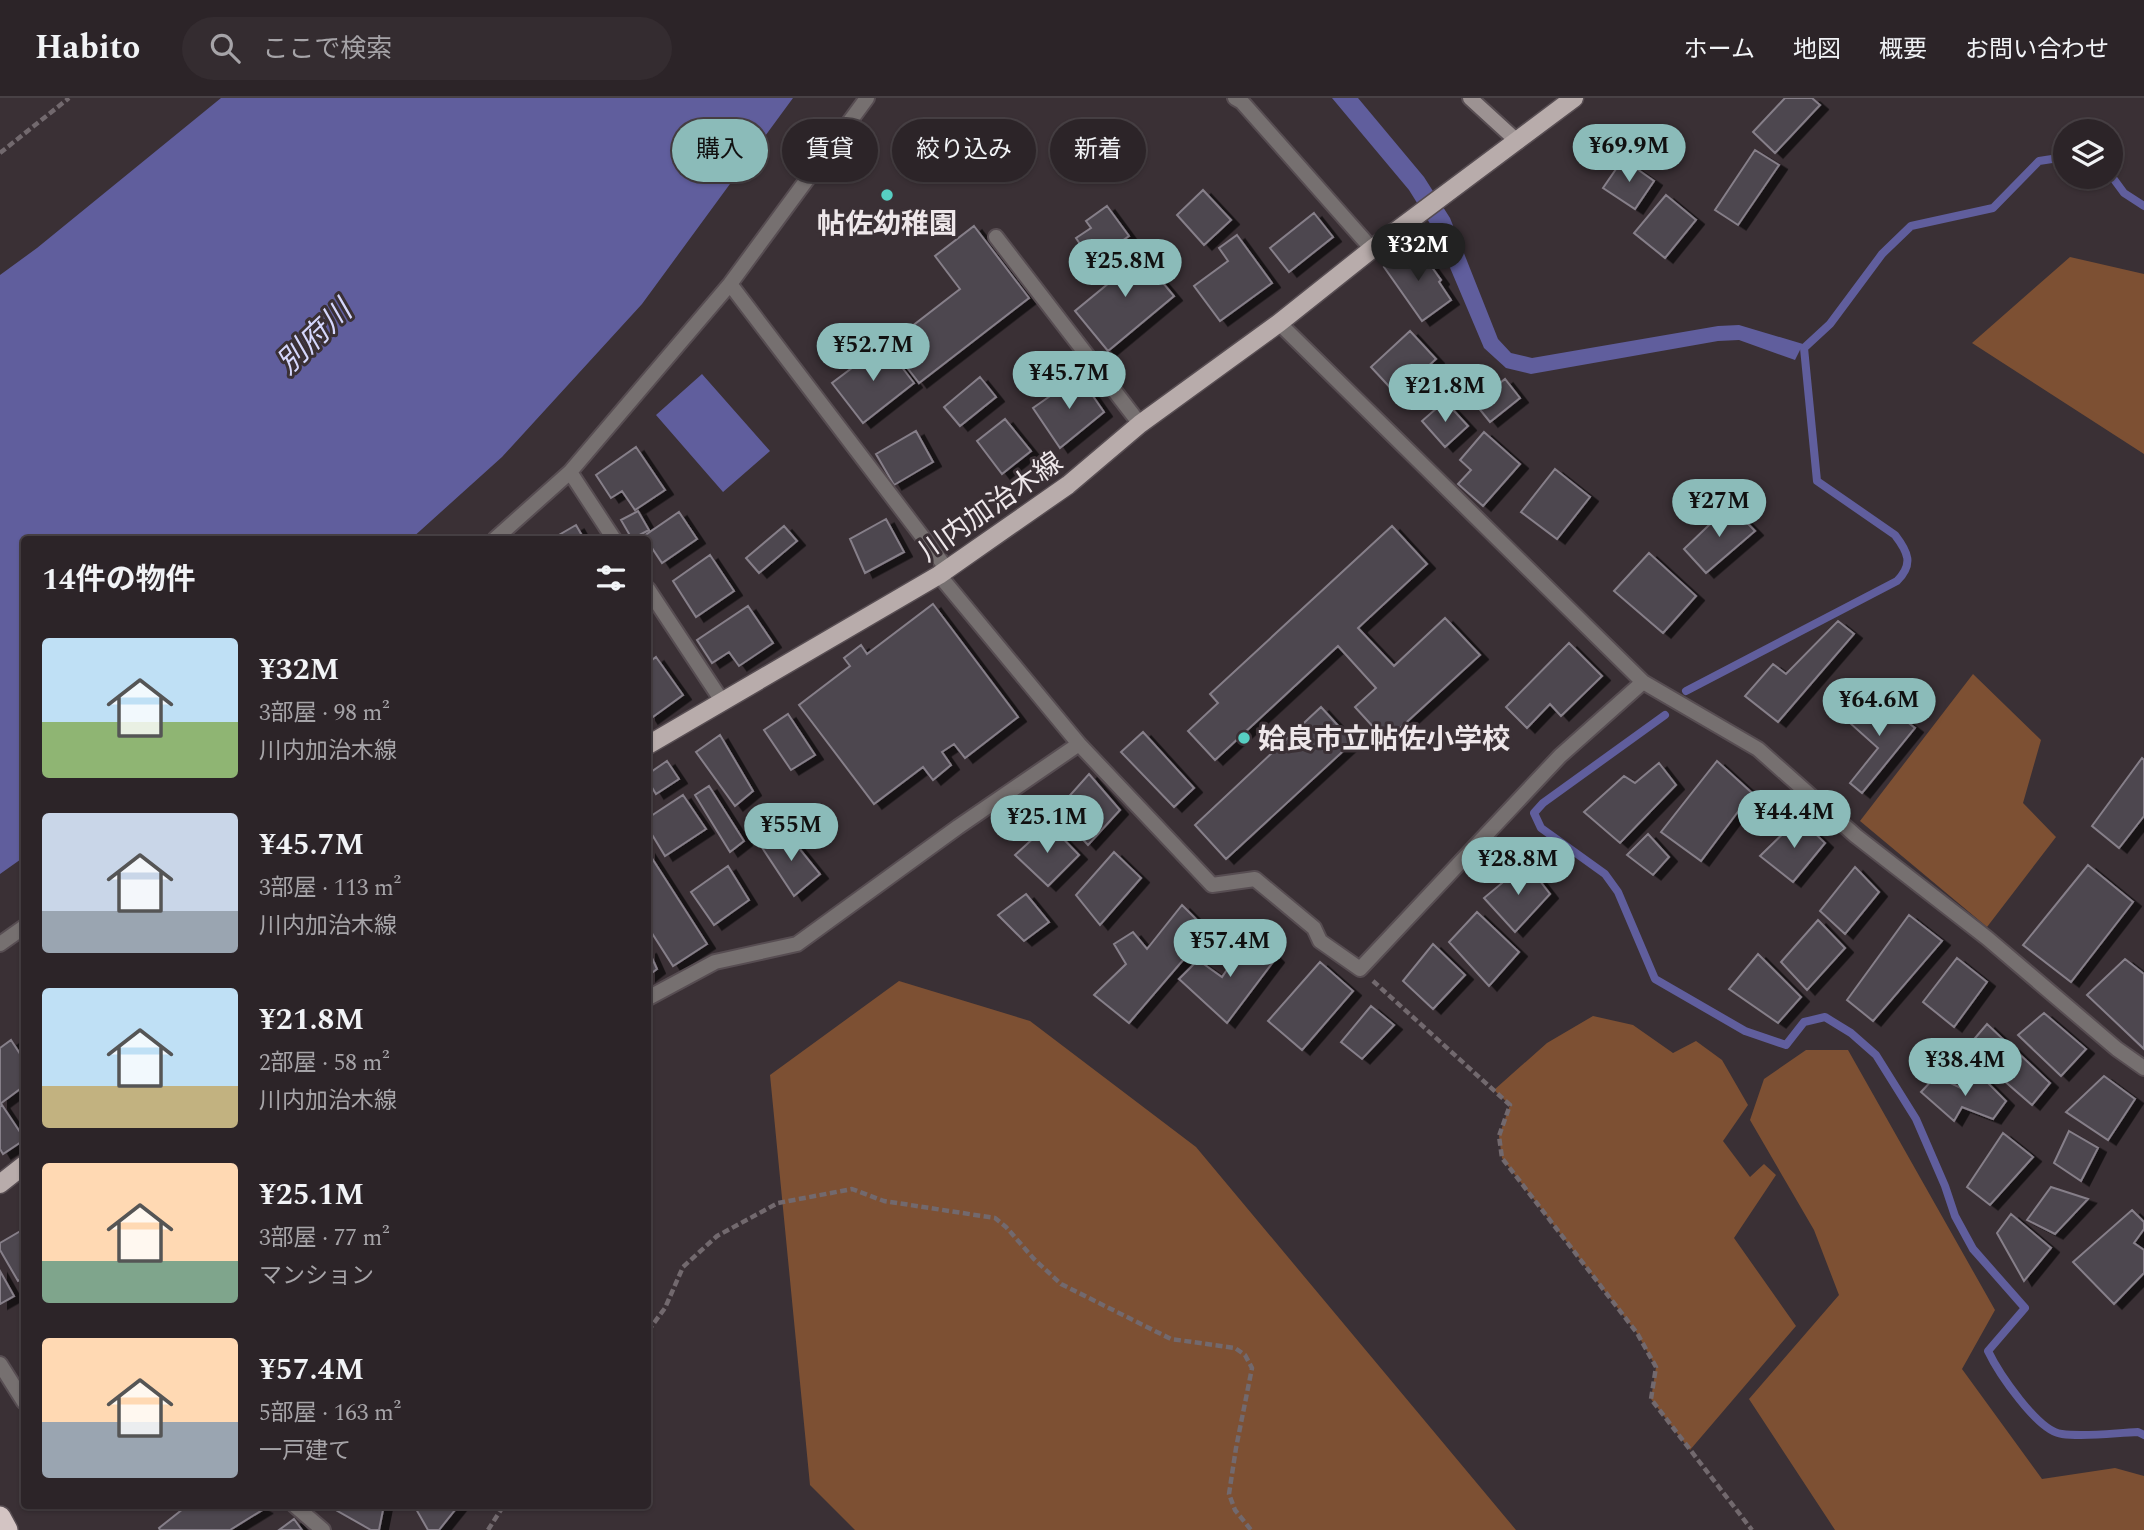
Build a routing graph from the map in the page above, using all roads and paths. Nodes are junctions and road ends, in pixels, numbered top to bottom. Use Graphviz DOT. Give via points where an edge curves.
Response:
graph roads {
  1 [pos="69,98"];
  2 [pos="867,98"];
  3 [pos="1235,98"];
  4 [pos="1470,98"];
  5 [pos="1574,98"];
  6 [pos="1517,142"];
  7 [pos="0,153"];
  8 [pos="996,237"];
  9 [pos="1372,249"];
  10 [pos="730,284"];
  11 [pos="1279,323"];
  12 [pos="1140,424"];
  13 [pos="570,472"];
  14 [pos="498,536"];
  15 [pos="612,536"];
  16 [pos="943,572"];
  17 [pos="651,594"];
  18 [pos="1643,682"];
  19 [pos="722,701"];
  20 [pos="651,743"];
  21 [pos="1079,744"];
  22 [pos="21,930"];
  23 [pos="0,944"];
  24 [pos="1360,969"];
  25 [pos="651,996"];
  26 [pos="2144,1068"];
  27 [pos="21,1167"];
  28 [pos="0,1184"];
  29 [pos="651,1327"];
  30 [pos="0,1364"];
  31 [pos="19,1382"];
  32 [pos="299,1509"];
  33 [pos="501,1509"];
  34 [pos="0,1517"];
  35 [pos="7,1530"];
  36 [pos="323,1530"];
  37 [pos="488,1530"];
  38 [pos="1251,1530"];
  39 [pos="1752,1530"];
  1 -- 7 [label="path"];
  2 -- 10 [label="street"];
  3 -- 9 [label="street"];
  4 -- 6 [label="main road"];
  5 -- 6 [label="main road, 川内加治木線"];
  6 -- 9 [label="main road, 川内加治木線"];
  8 -- 12 [label="street"];
  9 -- 11 [label="main road, 川内加治木線"];
  10 -- 13 [label="street"];
  10 -- 16 [label="street"];
  11 -- 12 [label="main road, 川内加治木線"];
  11 -- 18 [label="street"];
  12 -- 16 [label="main road, 川内加治木線" via="1068,485"];
  13 -- 14 [label="street"];
  13 -- 15 [label="street"];
  16 -- 19 [label="main road, 川内加治木線"];
  16 -- 21 [label="street"];
  17 -- 19 [label="street"];
  18 -- 24 [label="street" via="1560,756"];
  18 -- 26 [label="street" via="1758,749 1856,836"];
  19 -- 20 [label="main road, 川内加治木線"];
  21 -- 24 [label="street" via="1212,885 1255,879 1314,928 1320,941"];
  21 -- 25 [label="street" via="797,944 715,962"];
  22 -- 23 [label="street"];
  24 -- 39 [label="path" via="1510,1105 1499,1136 1502,1158 1637,1333 1656,1367 1651,1399"];
  27 -- 28 [label="main road"];
  29 -- 38 [label="path" via="666,1308 683,1267 717,1236 778,1203 852,1189 884,1200 995,1218 1061,1284 1171,1339 1235,1348 1245,1355 1252,1368 1229,1494"];
  30 -- 31 [label="street"];
  32 -- 36 [label="street"];
  33 -- 37 [label="path"];
  34 -- 35 [label="highway"];
}
